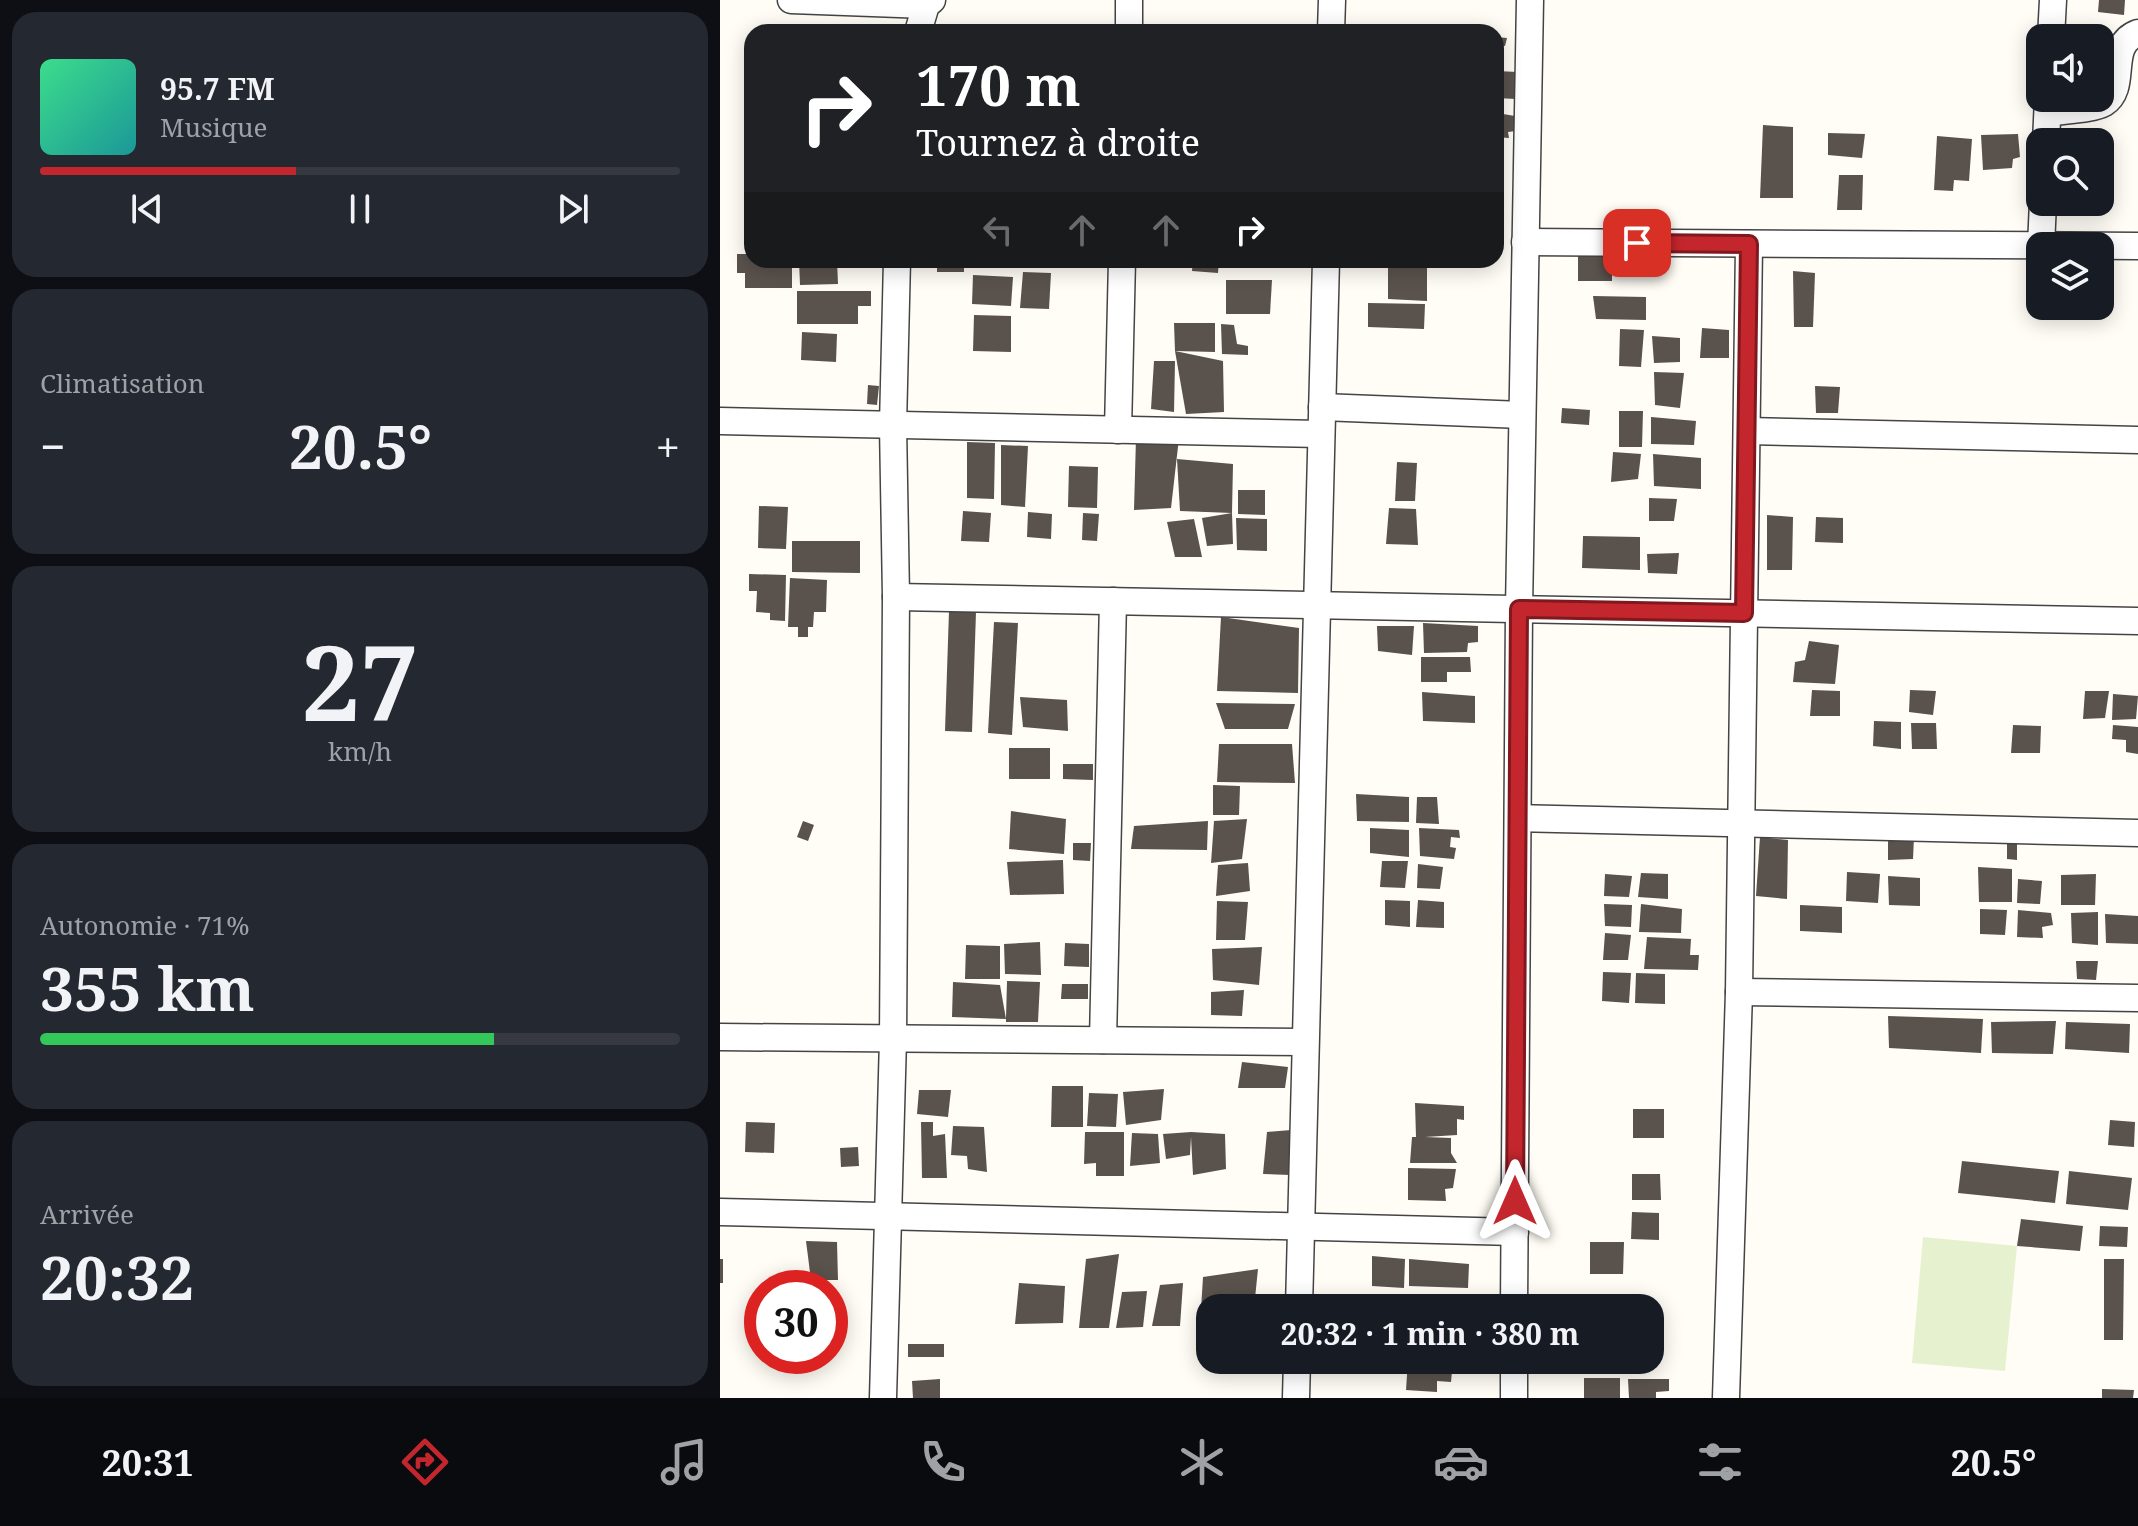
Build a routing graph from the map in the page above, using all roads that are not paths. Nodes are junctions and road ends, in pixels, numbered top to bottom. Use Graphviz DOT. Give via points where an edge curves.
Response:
graph roads {
  1 [pos="791,0"];
  2 [pos="1129,0"];
  3 [pos="1332,0"];
  4 [pos="1530,0"];
  5 [pos="2053,0"];
  6 [pos="929,2"];
  7 [pos="921,24"];
  8 [pos="1129,24"];
  9 [pos="1331,24"];
  10 [pos="2052,24"];
  11 [pos="2138,33"];
  12 [pos="2114,87"];
  13 [pos="1525,242"];
  14 [pos="1749,244"];
  15 [pos="2026,246"];
  16 [pos="2114,246"];
  17 [pos="2138,246"];
  18 [pos="897,268"];
  19 [pos="1122,268"];
  20 [pos="1326,268"];
  21 [pos="1322,407"];
  22 [pos="1522,415"];
  23 [pos="720,421"];
  24 [pos="893,425"];
  25 [pos="1118,430"];
  26 [pos="1747,431"];
  27 [pos="1321,434"];
  28 [pos="2138,440"];
  29 [pos="896,597"];
  30 [pos="1113,601"];
  31 [pos="1317,605"];
  32 [pos="1519,609"];
  33 [pos="1744,613"];
  34 [pos="2138,621"];
  35 [pos="1518,818"];
  36 [pos="1742,824"];
  37 [pos="2138,833"];
  38 [pos="1739,992"];
  39 [pos="2138,998"];
  40 [pos="720,1037"];
  41 [pos="893,1039"];
  42 [pos="1103,1040"];
  43 [pos="1305,1042"];
  44 [pos="720,1212"];
  45 [pos="888,1216"];
  46 [pos="1301,1226"];
  47 [pos="1515,1232"];
  48 [pos="1299,1294"];
  49 [pos="1514,1294"];
  50 [pos="1297,1374"];
  51 [pos="1514,1374"];
  52 [pos="883,1398"];
  53 [pos="1296,1398"];
  54 [pos="1514,1398"];
  55 [pos="1726,1398"];
  1 -- 6 [label="street"];
  2 -- 8 [label="street"];
  3 -- 9 [label="street"];
  4 -- 13 [label="street"];
  5 -- 10 [label="street"];
  6 -- 7 [label="street"];
  11 -- 12 [label="street" via="2121,47"];
  13 -- 14 [label="street"];
  13 -- 22 [label="street"];
  14 -- 15 [label="street"];
  14 -- 26 [label="street"];
  16 -- 17 [label="street"];
  18 -- 24 [label="street"];
  19 -- 25 [label="street"];
  20 -- 21 [label="street"];
  21 -- 22 [label="street"];
  21 -- 27 [label="street"];
  22 -- 32 [label="street"];
  23 -- 24 [label="street"];
  24 -- 25 [label="street"];
  24 -- 29 [label="street"];
  25 -- 27 [label="street"];
  26 -- 28 [label="street"];
  26 -- 33 [label="street"];
  27 -- 31 [label="street"];
  29 -- 30 [label="street"];
  29 -- 41 [label="street"];
  30 -- 31 [label="street"];
  30 -- 42 [label="street"];
  31 -- 32 [label="street"];
  31 -- 43 [label="street"];
  32 -- 33 [label="street"];
  32 -- 35 [label="street"];
  33 -- 34 [label="street"];
  33 -- 36 [label="street"];
  35 -- 36 [label="street"];
  35 -- 47 [label="street"];
  36 -- 37 [label="street"];
  36 -- 38 [label="street"];
  38 -- 39 [label="street"];
  38 -- 55 [label="street"];
  40 -- 41 [label="street"];
  41 -- 42 [label="street"];
  41 -- 45 [label="street"];
  42 -- 43 [label="street"];
  43 -- 46 [label="street"];
  44 -- 45 [label="street"];
  45 -- 46 [label="street"];
  45 -- 52 [label="street"];
  46 -- 47 [label="street"];
  46 -- 48 [label="street"];
  47 -- 49 [label="street"];
  50 -- 53 [label="street"];
  51 -- 54 [label="street"];
}
